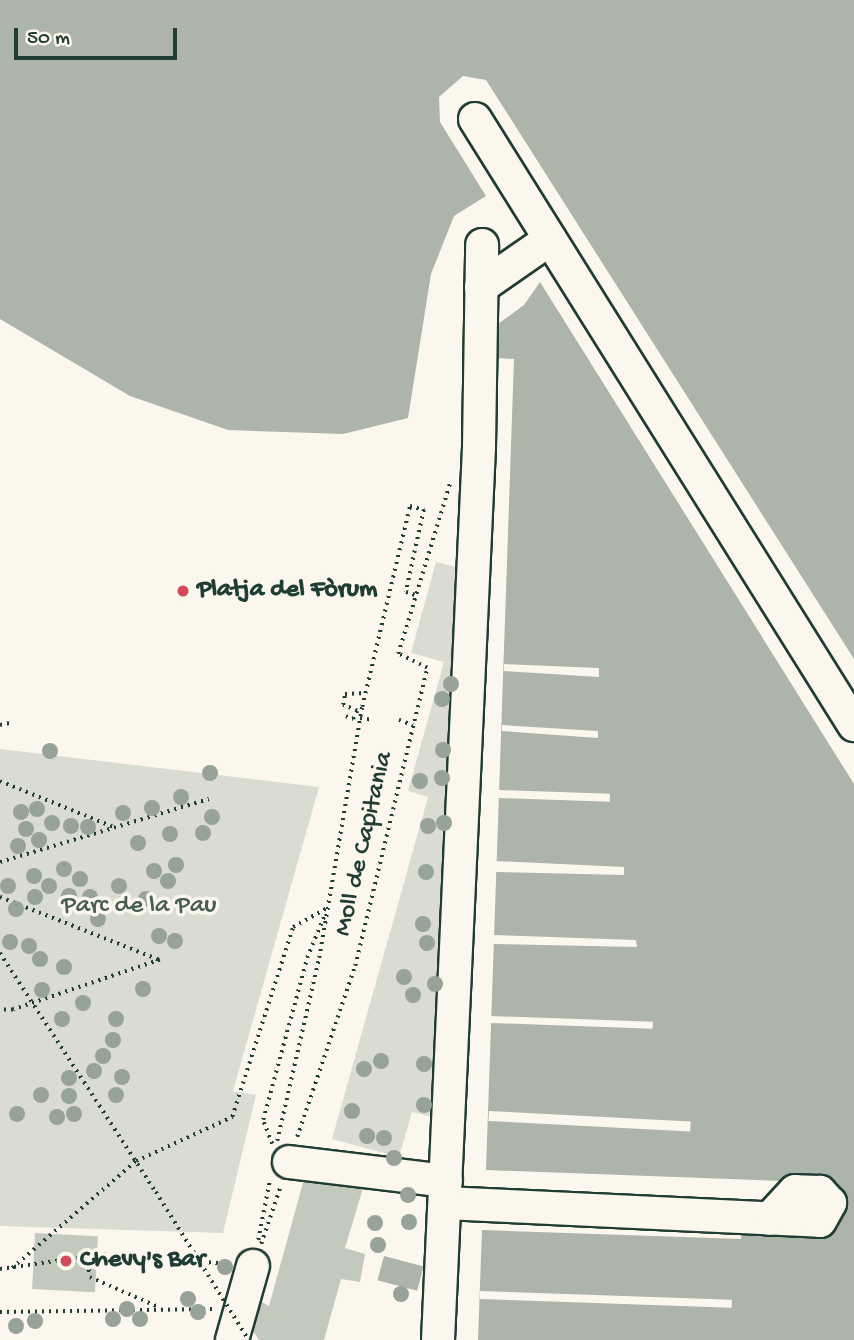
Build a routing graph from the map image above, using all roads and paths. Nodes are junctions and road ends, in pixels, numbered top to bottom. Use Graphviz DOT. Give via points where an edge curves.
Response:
graph roads {
  1 [pos="475,119"];
  2 [pos="550,239"];
  3 [pos="482,245"];
  4 [pos="481,287"];
  5 [pos="478,469"];
  6 [pos="415,595"];
  7 [pos="365,693"];
  8 [pos="346,716"];
  9 [pos="360,718"];
  10 [pos="372,720"];
  11 [pos="399,720"];
  12 [pos="10,723"];
  13 [pos="0,725"];
  14 [pos="413,725"];
  15 [pos="854,725"];
  16 [pos="0,781"];
  17 [pos="209,799"];
  18 [pos="116,827"];
  19 [pos="0,862"];
  20 [pos="0,897"];
  21 [pos="328,908"];
  22 [pos="0,953"];
  23 [pos="33,1003"];
  24 [pos="0,1010"];
  25 [pos="278,1160"];
  26 [pos="136,1161"];
  27 [pos="445,1192"];
  28 [pos="769,1219"];
  29 [pos="87,1256"];
  30 [pos="253,1266"];
  31 [pos="12,1268"];
  32 [pos="0,1269"];
  33 [pos="215,1308"];
  34 [pos="163,1309"];
  35 [pos="0,1312"];
  36 [pos="232,1340"];
  37 [pos="249,1340"];
  38 [pos="438,1340"];
  1 -- 2 [label="lane"];
  2 -- 4 [label="lane"];
  2 -- 15 [label="lane"];
  3 -- 4 [label="lane"];
  4 -- 5 [label="lane"];
  5 -- 6 [label="path, Moll de Capitania" via="455,466"];
  5 -- 27 [label="lane"];
  6 -- 7 [label="path, Moll de Capitania" via="406,592 424,510 410,506"];
  6 -- 14 [label="path, Moll de Capitania" via="398,654 427,668"];
  7 -- 8 [label="path" via="345,694 344,705 357,711 353,719"];
  7 -- 9 [label="path, Moll de Capitania"];
  9 -- 10 [label="path"];
  9 -- 21 [label="path, Moll de Capitania"];
  11 -- 14 [label="path"];
  12 -- 13 [label="path"];
  14 -- 25 [label="path, Moll de Capitania" via="355,966"];
  16 -- 18 [label="path"];
  17 -- 18 [label="path"];
  18 -- 19 [label="path"];
  20 -- 23 [label="path" via="160,960"];
  21 -- 25 [label="path, Moll de Capitania"];
  21 -- 25 [label="path, Moll de Capitania" via="307,958 263,1120"];
  21 -- 26 [label="path, Moll de Capitania" via="293,927 232,1117"];
  22 -- 23 [label="path"];
  23 -- 24 [label="path"];
  23 -- 26 [label="path"];
  25 -- 27 [label="lane"];
  25 -- 30 [label="path, Moll de Capitania"];
  25 -- 30 [label="path, Moll de Capitania"];
  26 -- 31 [label="path, Moll de Capitania"];
  26 -- 37 [label="path, bridge"];
  27 -- 28 [label="lane"];
  27 -- 38 [label="lane"];
  29 -- 30 [label="path"];
  29 -- 31 [label="path"];
  29 -- 34 [label="path" via="90,1277"];
  30 -- 36 [label="lane"];
  31 -- 32 [label="path"];
  33 -- 34 [label="path"];
  34 -- 35 [label="path"];
}
